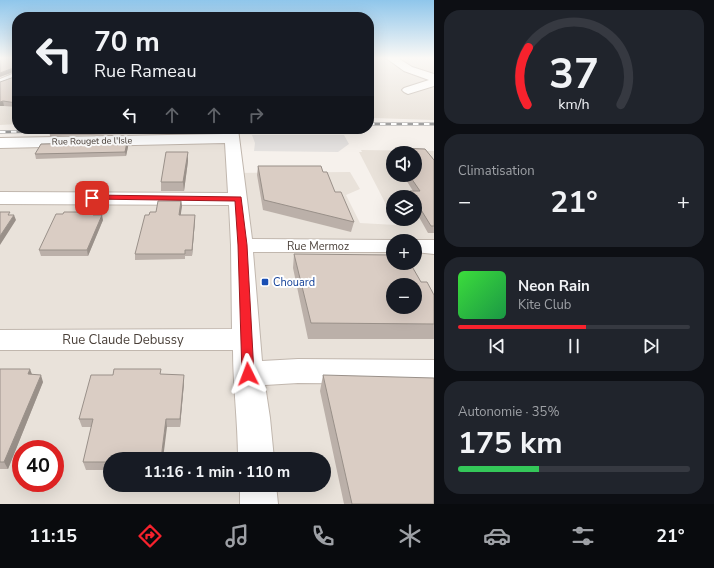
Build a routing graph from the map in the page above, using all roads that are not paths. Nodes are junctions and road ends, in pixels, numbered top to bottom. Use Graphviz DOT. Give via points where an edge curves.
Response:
graph roads {
  1 [pos="434,82"];
  2 [pos="408,90"];
  3 [pos="208,134"];
  4 [pos="231,134"];
  5 [pos="0,143"];
  6 [pos="0,198"];
  7 [pos="238,199"];
  8 [pos="242,245"];
  9 [pos="386,246"];
  10 [pos="422,246"];
  11 [pos="434,247"];
  12 [pos="246,339"];
  13 [pos="0,340"];
  14 [pos="434,372"];
  15 [pos="248,374"];
  16 [pos="256,452"];
  17 [pos="258,492"];
  18 [pos="259,504"];
  1 -- 2 [label="street"];
  3 -- 5 [label="street, Rue Rouget de l'Isle"];
  4 -- 7 [label="street"];
  6 -- 7 [label="street"];
  7 -- 8 [label="street"];
  8 -- 9 [label="street, Rue Mermoz"];
  8 -- 12 [label="street"];
  10 -- 11 [label="street"];
  12 -- 13 [label="street, Rue Claude Debussy"];
  12 -- 15 [label="street"];
  14 -- 15 [label="street" via="298,371"];
  15 -- 16 [label="street"];
  17 -- 18 [label="street"];
}
